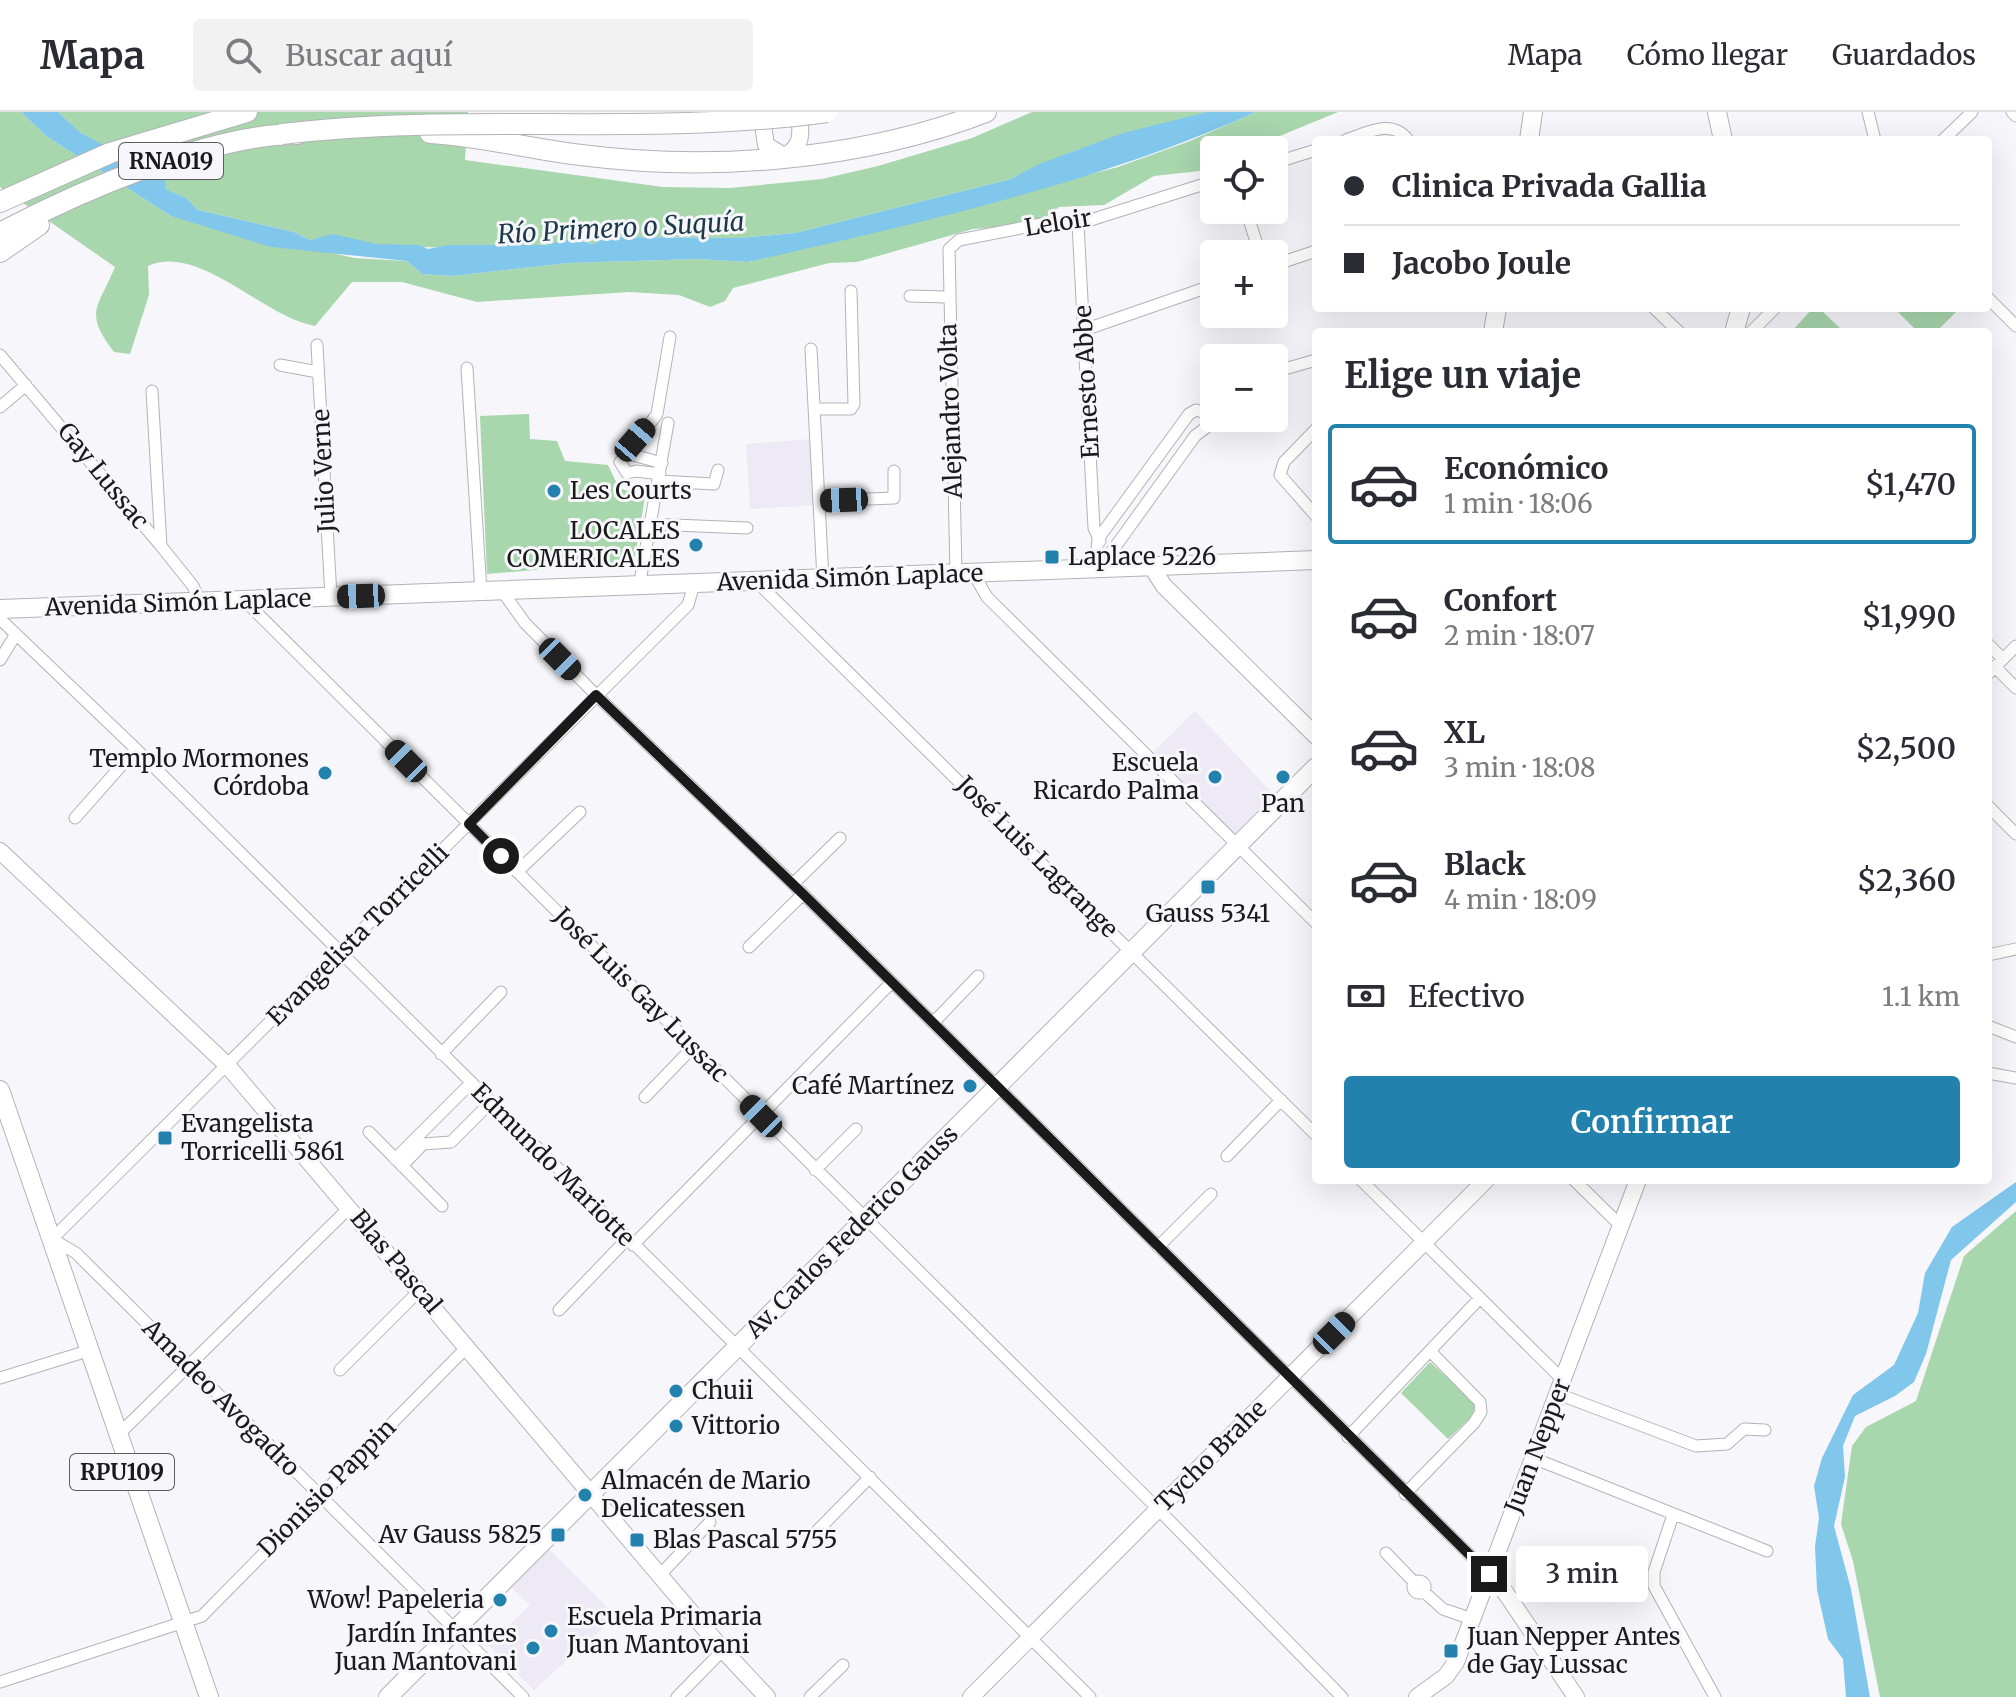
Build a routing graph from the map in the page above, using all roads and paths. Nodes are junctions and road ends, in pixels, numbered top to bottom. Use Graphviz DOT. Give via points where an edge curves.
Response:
graph roads {
  1 [pos="247,112"];
  2 [pos="761,112"];
  3 [pos="799,112"];
  4 [pos="827,112"];
  5 [pos="986,112"];
  6 [pos="1533,112"];
  7 [pos="1717,112"];
  8 [pos="1868,112"];
  9 [pos="1972,112"];
  10 [pos="282,134"];
  11 [pos="1358,136"];
  12 [pos="1405,136"];
  13 [pos="1530,136"];
  14 [pos="1722,136"];
  15 [pos="1874,136"];
  16 [pos="1947,136"];
  17 [pos="1312,151"];
  18 [pos="784,156"];
  19 [pos="1288,159"];
  20 [pos="1200,185"];
  21 [pos="13,187"];
  22 [pos="0,202"];
  23 [pos="66,205"];
  24 [pos="1078,224"];
  25 [pos="0,233"];
  26 [pos="949,249"];
  27 [pos="0,252"];
  28 [pos="1312,252"];
  29 [pos="1288,260"];
  30 [pos="1200,290"];
  31 [pos="851,291"];
  32 [pos="910,296"];
  33 [pos="948,297"];
  34 [pos="1992,302"];
  35 [pos="1658,312"];
  36 [pos="1768,312"];
  37 [pos="2016,326"];
  38 [pos="1744,327"];
  39 [pos="1675,328"];
  40 [pos="1084,330"];
  41 [pos="670,337"];
  42 [pos="317,345"];
  43 [pos="811,349"];
  44 [pos="0,355"];
  45 [pos="1312,361"];
  46 [pos="280,365"];
  47 [pos="467,368"];
  48 [pos="1288,368"];
  49 [pos="318,372"];
  50 [pos="26,385"];
  51 [pos="152,391"];
  52 [pos="0,407"];
  53 [pos="815,409"];
  54 [pos="1200,411"];
  55 [pos="668,423"];
  56 [pos="1200,432"];
  57 [pos="1312,433"];
  58 [pos="626,455"];
  59 [pos="718,470"];
  60 [pos="894,471"];
  61 [pos="660,473"];
  62 [pos="819,501"];
  63 [pos="1312,512"];
  64 [pos="649,524"];
  65 [pos="747,528"];
  66 [pos="1098,539"];
  67 [pos="161,546"];
  68 [pos="1312,560"];
  69 [pos="1112,561"];
  70 [pos="1151,566"];
  71 [pos="1095,568"];
  72 [pos="965,573"];
  73 [pos="823,579"];
  74 [pos="756,581"];
  75 [pos="694,584"];
  76 [pos="639,587"];
  77 [pos="502,591"];
  78 [pos="481,592"];
  79 [pos="331,597"];
  80 [pos="244,600"];
  81 [pos="200,601"];
  82 [pos="24,608"];
  83 [pos="0,609"];
  84 [pos="0,619"];
  85 [pos="16,634"];
  86 [pos="2016,646"];
  87 [pos="0,660"];
  88 [pos="1995,666"];
  89 [pos="2016,688"];
  90 [pos="596,695"];
  91 [pos="1312,732"];
  92 [pos="136,749"];
  93 [pos="1312,771"];
  94 [pos="1992,810"];
  95 [pos="580,812"];
  96 [pos="75,818"];
  97 [pos="469,824"];
  98 [pos="2016,834"];
  99 [pos="840,838"];
  100 [pos="1237,845"];
  101 [pos="0,851"];
  102 [pos="517,872"];
  103 [pos="793,884"];
  104 [pos="803,894"];
  105 [pos="1312,919"];
  106 [pos="749,947"];
  107 [pos="2016,949"];
  108 [pos="1132,952"];
  109 [pos="340,953"];
  110 [pos="1992,954"];
  111 [pos="978,976"];
  112 [pos="892,982"];
  113 [pos="501,992"];
  114 [pos="933,1023"];
  115 [pos="1992,1030"];
  116 [pos="2016,1037"];
  117 [pos="693,1047"];
  118 [pos="441,1054"];
  119 [pos="227,1065"];
  120 [pos="1992,1074"];
  121 [pos="2016,1078"];
  122 [pos="471,1083"];
  123 [pos="997,1087"];
  124 [pos="0,1090"];
  125 [pos="645,1097"];
  126 [pos="1281,1100"];
  127 [pos="490,1103"];
  128 [pos="0,1115"];
  129 [pos="761,1116"];
  130 [pos="856,1129"];
  131 [pos="1312,1131"];
  132 [pos="369,1132"];
  133 [pos="420,1141"];
  134 [pos="1227,1156"];
  135 [pos="399,1162"];
  136 [pos="815,1170"];
  137 [pos="1365,1184"];
  138 [pos="1482,1184"];
  139 [pos="1578,1184"];
  140 [pos="1637,1184"];
  141 [pos="1211,1194"];
  142 [pos="442,1206"];
  143 [pos="350,1207"];
  144 [pos="864,1219"];
  145 [pos="1621,1226"];
  146 [pos="630,1242"];
  147 [pos="1424,1242"];
  148 [pos="48,1243"];
  149 [pos="1158,1247"];
  150 [pos="420,1290"];
  151 [pos="1480,1298"];
  152 [pos="559,1310"];
  153 [pos="467,1347"];
  154 [pos="736,1348"];
  155 [pos="1430,1351"];
  156 [pos="81,1353"];
  157 [pos="190,1367"];
  158 [pos="340,1370"];
  159 [pos="0,1378"];
  160 [pos="1289,1378"];
  161 [pos="1560,1387"];
  162 [pos="1765,1430"];
  163 [pos="118,1435"];
  164 [pos="1348,1437"];
  165 [pos="1533,1458"];
  166 [pos="870,1477"];
  167 [pos="591,1493"];
  168 [pos="1405,1494"];
  169 [pos="319,1496"];
  170 [pos="1158,1509"];
  171 [pos="1673,1515"];
  172 [pos="710,1522"];
  173 [pos="817,1531"];
  174 [pos="1767,1551"];
  175 [pos="1386,1553"];
  176 [pos="1489,1574"];
  177 [pos="660,1575"];
  178 [pos="1472,1619"];
  179 [pos="179,1626"];
  180 [pos="454,1631"];
  181 [pos="1031,1638"];
  182 [pos="723,1650"];
  183 [pos="843,1665"];
  184 [pos="0,1682"];
  185 [pos="198,1697"];
  186 [pos="209,1697"];
  187 [pos="388,1697"];
  188 [pos="523,1697"];
  189 [pos="677,1697"];
  190 [pos="767,1697"];
  191 [pos="810,1697"];
  192 [pos="971,1697"];
  193 [pos="1090,1697"];
  194 [pos="1342,1697"];
  195 [pos="1417,1697"];
  196 [pos="1576,1697"];
  197 [pos="1715,1697"];
  1 -- 21 [label="highway, RNA019"];
  2 -- 18 [label="main road" via="766,145"];
  3 -- 18 [label="main road" via="799,142"];
  4 -- 10 [label="highway, RNA019, bridge" via="701,121 413,120"];
  5 -- 18 [label="highway" via="933,130"];
  6 -- 13 [label="main road"];
  7 -- 14 [label="main road"];
  8 -- 15 [label="street"];
  9 -- 16 [label="street"];
  10 -- 18 [label="highway, bridge" via="430,133 607,158"];
  10 -- 23 [label="highway, RNA019" via="163,163"];
  11 -- 12 [label="street" via="1386,127"];
  17 -- 19 [label="street"];
  20 -- 24 [label="street, Leloir"];
  21 -- 22 [label="highway, RNA019"];
  23 -- 25 [label="highway, RNA019"];
  23 -- 27 [label="highway"];
  24 -- 26 [label="street, Leloir" via="1052,222 959,240"];
  24 -- 40 [label="street, Ernesto Abbe"];
  26 -- 33 [label="street, Alejandro Volta"];
  28 -- 29 [label="street"];
  30 -- 40 [label="street"];
  31 -- 53 [label="street" via="854,404 851,409"];
  32 -- 33 [label="street"];
  33 -- 72 [label="street, Alejandro Volta"];
  34 -- 37 [label="street"];
  35 -- 39 [label="street"];
  36 -- 38 [label="street"];
  40 -- 66 [label="street, Ernesto Abbe"];
  41 -- 58 [label="street" via="657,414"];
  42 -- 49 [label="street, Julio Verne"];
  43 -- 53 [label="street"];
  44 -- 50 [label="street, Gay Lussac"];
  45 -- 48 [label="street"];
  46 -- 49 [label="street"];
  47 -- 78 [label="street"];
  49 -- 79 [label="street, Julio Verne"];
  50 -- 52 [label="street"];
  50 -- 67 [label="street, Gay Lussac"];
  51 -- 67 [label="street"];
  53 -- 62 [label="street"];
  54 -- 66 [label="street" via="1189,414"];
  55 -- 61 [label="street"];
  56 -- 69 [label="street"];
  57 -- 63 [label="street" via="1284,462 1282,479"];
  58 -- 61 [label="street"];
  58 -- 61 [label="street" via="620,462 625,472"];
  59 -- 61 [label="street" via="714,484"];
  60 -- 62 [label="street" via="894,498"];
  61 -- 64 [label="street"];
  62 -- 73 [label="street"];
  64 -- 65 [label="street"];
  64 -- 76 [label="street"];
  66 -- 69 [label="street"];
  66 -- 71 [label="street, Ernesto Abbe"];
  67 -- 81 [label="street, Gay Lussac"];
  68 -- 70 [label="main road, Avenida Simón Laplace"];
  69 -- 70 [label="main road, Avenida Simón Laplace"];
  69 -- 71 [label="main road, Avenida Simón Laplace"];
  70 -- 91 [label="main road" via="1164,586"];
  71 -- 72 [label="main road, Avenida Simón Laplace"];
  72 -- 73 [label="main road, Avenida Simón Laplace"];
  72 -- 100 [label="street"];
  73 -- 74 [label="main road, Avenida Simón Laplace"];
  74 -- 75 [label="main road, Avenida Simón Laplace"];
  74 -- 108 [label="street, José Luis Lagrange"];
  75 -- 76 [label="main road, Avenida Simón Laplace"];
  75 -- 90 [label="street, Evangelista Torricelli" via="688,605"];
  76 -- 77 [label="main road, Avenida Simón Laplace"];
  77 -- 78 [label="main road, Avenida Simón Laplace"];
  77 -- 90 [label="street" via="525,623"];
  78 -- 79 [label="main road, Avenida Simón Laplace"];
  79 -- 80 [label="main road, Avenida Simón Laplace"];
  80 -- 81 [label="main road, Avenida Simón Laplace"];
  80 -- 97 [label="street, José Luis Gay Lussac"];
  81 -- 82 [label="main road, Avenida Simón Laplace"];
  82 -- 83 [label="main road, Avenida Simón Laplace"];
  82 -- 85 [label="street" via="15,615"];
  84 -- 85 [label="street, Edmundo Mariotte"];
  85 -- 87 [label="street"];
  85 -- 92 [label="street, Edmundo Mariotte"];
  86 -- 88 [label="street"];
  88 -- 89 [label="street"];
  90 -- 97 [label="street, Evangelista Torricelli"];
  90 -- 103 [label="street"];
  92 -- 96 [label="street"];
  92 -- 109 [label="street, Edmundo Mariotte"];
  93 -- 100 [label="main road, Av. Carlos Federico Gauss"];
  94 -- 98 [label="street"];
  95 -- 102 [label="street"];
  97 -- 102 [label="street, José Luis Gay Lussac"];
  97 -- 109 [label="street, Evangelista Torricelli"];
  99 -- 103 [label="street"];
  100 -- 105 [label="street"];
  100 -- 108 [label="main road, Av. Carlos Federico Gauss"];
  101 -- 119 [label="main road, Blas Pascal"];
  102 -- 117 [label="street, José Luis Gay Lussac"];
  103 -- 104 [label="street"];
  104 -- 106 [label="street"];
  104 -- 112 [label="street"];
  107 -- 110 [label="street"];
  108 -- 123 [label="main road, Av. Carlos Federico Gauss"];
  108 -- 126 [label="street, José Luis Lagrange"];
  109 -- 118 [label="street, Edmundo Mariotte"];
  109 -- 119 [label="street, Evangelista Torricelli"];
  111 -- 114 [label="street"];
  112 -- 114 [label="street"];
  112 -- 129 [label="street"];
  113 -- 118 [label="street"];
  114 -- 123 [label="street"];
  115 -- 116 [label="street"];
  117 -- 125 [label="street"];
  117 -- 129 [label="street, José Luis Gay Lussac"];
  118 -- 122 [label="street, Edmundo Mariotte"];
  119 -- 143 [label="main road, Blas Pascal"];
  119 -- 148 [label="street, Evangelista Torricelli"];
  120 -- 121 [label="street"];
  122 -- 127 [label="street, Edmundo Mariotte"];
  122 -- 133 [label="street"];
  123 -- 144 [label="main road, Av. Carlos Federico Gauss"];
  123 -- 149 [label="street"];
  124 -- 148 [label="main road, RPU109"];
  126 -- 131 [label="street, José Luis Lagrange"];
  126 -- 134 [label="street"];
  127 -- 133 [label="street" via="451,1142"];
  127 -- 146 [label="street, Edmundo Mariotte"];
  128 -- 148 [label="main road"];
  129 -- 136 [label="street, José Luis Gay Lussac"];
  129 -- 146 [label="street"];
  130 -- 136 [label="street"];
  132 -- 135 [label="street"];
  133 -- 135 [label="street"];
  135 -- 142 [label="street"];
  136 -- 144 [label="street, José Luis Gay Lussac"];
  137 -- 147 [label="street"];
  138 -- 147 [label="main road, Tycho Brahe"];
  139 -- 145 [label="street"];
  140 -- 145 [label="main road, Juan Nepper"];
  141 -- 149 [label="street"];
  143 -- 150 [label="main road, Blas Pascal"];
  143 -- 157 [label="street"];
  144 -- 154 [label="main road, Av. Carlos Federico Gauss"];
  144 -- 170 [label="street, José Luis Gay Lussac"];
  145 -- 161 [label="main road, Juan Nepper"];
  146 -- 152 [label="street"];
  146 -- 154 [label="street, Edmundo Mariotte"];
  147 -- 151 [label="street"];
  147 -- 160 [label="main road, Tycho Brahe"];
  148 -- 156 [label="main road, RPU109"];
  148 -- 157 [label="street, Amadeo Avogadro" via="76,1253"];
  148 -- 163 [label="main road, RPU109"];
  149 -- 160 [label="street"];
  150 -- 153 [label="main road, Blas Pascal"];
  150 -- 158 [label="street"];
  151 -- 155 [label="street"];
  151 -- 161 [label="street"];
  153 -- 167 [label="main road, Blas Pascal"];
  153 -- 169 [label="street, Dionisio Pappin"];
  154 -- 166 [label="street, Edmundo Mariotte"];
  154 -- 167 [label="main road, Av. Carlos Federico Gauss"];
  155 -- 164 [label="street"];
  155 -- 168 [label="street" via="1480,1402 1481,1412"];
  156 -- 159 [label="street"];
  156 -- 179 [label="main road, RPU109"];
  157 -- 163 [label="street"];
  157 -- 169 [label="street, Amadeo Avogadro"];
  160 -- 164 [label="street"];
  160 -- 170 [label="main road, Tycho Brahe"];
  161 -- 162 [label="street" via="1696,1446 1727,1444 1744,1429"];
  161 -- 165 [label="main road, Juan Nepper"];
  163 -- 179 [label="main road, RPU109"];
  164 -- 168 [label="street"];
  165 -- 171 [label="street"];
  165 -- 176 [label="main road, Juan Nepper"];
  166 -- 173 [label="street"];
  166 -- 181 [label="street, Edmundo Mariotte"];
  167 -- 177 [label="main road, Blas Pascal"];
  167 -- 180 [label="main road, Av. Carlos Federico Gauss"];
  168 -- 176 [label="street"];
  169 -- 179 [label="street, Dionisio Pappin" via="202,1616"];
  169 -- 180 [label="street, Amadeo Avogadro"];
  170 -- 181 [label="main road, Tycho Brahe"];
  170 -- 194 [label="street, José Luis Gay Lussac"];
  171 -- 174 [label="street"];
  171 -- 197 [label="street" via="1654,1586"];
  172 -- 177 [label="street"];
  175 -- 178 [label="street" via="1443,1609"];
  176 -- 178 [label="main road, Juan Nepper"];
  176 -- 196 [label="main road"];
  177 -- 182 [label="main road, Blas Pascal"];
  178 -- 195 [label="main road, Juan Nepper" via="1452,1670"];
  179 -- 184 [label="street, Dionisio Pappin"];
  179 -- 185 [label="main road, RPU109"];
  179 -- 186 [label="main road, RPU109"];
  180 -- 187 [label="main road, Av. Carlos Federico Gauss"];
  180 -- 188 [label="street, Amadeo Avogadro"];
  181 -- 192 [label="main road, Tycho Brahe"];
  181 -- 193 [label="street, Edmundo Mariotte"];
  182 -- 189 [label="street"];
  182 -- 190 [label="main road, Blas Pascal"];
  183 -- 191 [label="street"];
}
